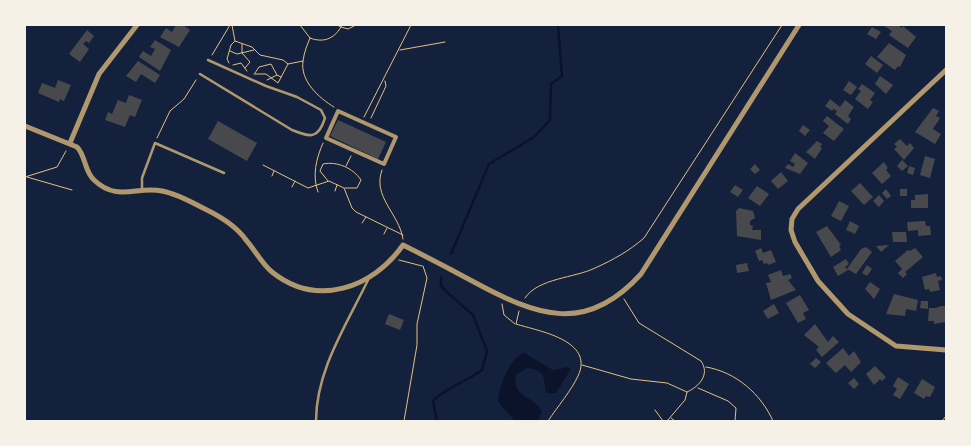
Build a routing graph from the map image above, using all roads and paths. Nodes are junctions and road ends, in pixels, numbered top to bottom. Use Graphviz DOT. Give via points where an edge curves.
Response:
graph roads {
  1 [pos="137,25"];
  2 [pos="231,25"];
  3 [pos="300,25"];
  4 [pos="337,25"];
  5 [pos="356,25"];
  6 [pos="411,25"];
  7 [pos="782,25"];
  8 [pos="800,25"];
  9 [pos="341,26"];
  10 [pos="310,38"];
  11 [pos="235,41"];
  12 [pos="445,42"];
  13 [pos="242,44"];
  14 [pos="254,50"];
  15 [pos="399,50"];
  16 [pos="229,51"];
  17 [pos="242,53"];
  18 [pos="272,58"];
  19 [pos="208,60"];
  20 [pos="302,60"];
  21 [pos="271,64"];
  22 [pos="288,64"];
  23 [pos="245,68"];
  24 [pos="946,71"];
  25 [pos="200,74"];
  26 [pos="255,74"];
  27 [pos="277,75"];
  28 [pos="257,78"];
  29 [pos="271,78"];
  30 [pos="282,78"];
  31 [pos="385,80"];
  32 [pos="265,81"];
  33 [pos="338,111"];
  34 [pos="362,122"];
  35 [pos="368,125"];
  36 [pos="25,126"];
  37 [pos="326,138"];
  38 [pos="70,143"];
  39 [pos="155,143"];
  40 [pos="348,162"];
  41 [pos="384,164"];
  42 [pos="264,165"];
  43 [pos="346,167"];
  44 [pos="274,171"];
  45 [pos="224,173"];
  46 [pos="272,176"];
  47 [pos="26,177"];
  48 [pos="295,181"];
  49 [pos="328,181"];
  50 [pos="315,185"];
  51 [pos="337,185"];
  52 [pos="292,187"];
  53 [pos="344,188"];
  54 [pos="72,190"];
  55 [pos="142,190"];
  56 [pos="334,191"];
  57 [pos="318,192"];
  58 [pos="366,217"];
  59 [pos="362,223"];
  60 [pos="387,228"];
  61 [pos="384,234"];
  62 [pos="403,235"];
  63 [pos="403,245"];
  64 [pos="423,266"];
  65 [pos="368,280"];
  66 [pos="621,294"];
  67 [pos="501,301"];
  68 [pos="521,306"];
  69 [pos="516,324"];
  70 [pos="946,350"];
  71 [pos="581,365"];
  72 [pos="705,367"];
  73 [pos="697,387"];
  74 [pos="687,392"];
  75 [pos="654,410"];
  76 [pos="946,416"];
  77 [pos="670,417"];
  78 [pos="316,421"];
  79 [pos="404,421"];
  80 [pos="548,421"];
  81 [pos="663,421"];
  82 [pos="667,421"];
  83 [pos="676,421"];
  84 [pos="735,421"];
  85 [pos="772,421"];
  86 [pos="942,421"];
  1 -- 38 [label="street" via="99,74"];
  2 -- 11 [label="path"];
  2 -- 19 [label="path"];
  3 -- 10 [label="path"];
  4 -- 9 [label="path"];
  5 -- 9 [label="path" via="348,30"];
  6 -- 15 [label="path"];
  7 -- 68 [label="path" via="644,238 624,254 594,269 540,286 528,294"];
  8 -- 66 [label="street" via="641,274"];
  9 -- 10 [label="path" via="330,38"];
  10 -- 20 [label="path"];
  11 -- 13 [label="path"];
  11 -- 16 [label="path"];
  12 -- 15 [label="path"];
  13 -- 14 [label="path"];
  13 -- 17 [label="path"];
  14 -- 17 [label="path"];
  14 -- 18 [label="path"];
  15 -- 31 [label="path"];
  16 -- 17 [label="path"];
  16 -- 23 [label="path" via="228,63 241,63"];
  17 -- 23 [label="path" via="250,62"];
  18 -- 21 [label="path"];
  18 -- 22 [label="path"];
  19 -- 25 [label="lane" via="297,96 321,110 324,118 319,132 307,136 292,130"];
  20 -- 22 [label="path"];
  20 -- 33 [label="path" via="308,81 316,93"];
  21 -- 26 [label="path" via="259,67"];
  21 -- 27 [label="path"];
  22 -- 30 [label="path"];
  23 -- 26 [label="path" via="250,75"];
  24 -- 70 [label="street" via="798,209 791,224 795,242 818,281 832,298 867,328 896,346"];
  25 -- 39 [label="path" via="184,100 170,111"];
  26 -- 28 [label="path"];
  26 -- 29 [label="path" via="262,73"];
  27 -- 29 [label="path"];
  27 -- 30 [label="path"];
  29 -- 30 [label="path" via="276,83"];
  29 -- 32 [label="path"];
  31 -- 34 [label="path" via="380,83"];
  31 -- 35 [label="path" via="386,86"];
  33 -- 34 [label="street"];
  33 -- 37 [label="street"];
  34 -- 35 [label="street"];
  35 -- 41 [label="street" via="396,137"];
  36 -- 38 [label="street"];
  37 -- 41 [label="street"];
  37 -- 50 [label="path" via="315,169"];
  38 -- 47 [label="path" via="57,167"];
  38 -- 55 [label="street" via="79,150 86,170 100,185 118,193"];
  39 -- 45 [label="lane"];
  39 -- 55 [label="lane" via="142,178"];
  40 -- 43 [label="path"];
  41 -- 62 [label="path" via="378,181 380,191 398,220"];
  42 -- 44 [label="path"];
  43 -- 49 [label="path" via="323,164 320,171"];
  43 -- 53 [label="path" via="361,180 357,188"];
  44 -- 46 [label="path"];
  44 -- 48 [label="path"];
  47 -- 54 [label="path"];
  48 -- 50 [label="path" via="308,188"];
  48 -- 52 [label="path"];
  49 -- 50 [label="path"];
  49 -- 51 [label="path"];
  50 -- 57 [label="path"];
  51 -- 53 [label="path"];
  51 -- 56 [label="path"];
  53 -- 58 [label="path" via="352,208"];
  55 -- 65 [label="street" via="176,194 218,215 242,234 271,272 297,286 340,289"];
  58 -- 59 [label="path"];
  58 -- 60 [label="path"];
  60 -- 61 [label="path"];
  60 -- 62 [label="path"];
  62 -- 63 [label="path"];
  63 -- 65 [label="street" via="394,258"];
  63 -- 68 [label="street"];
  64 -- 79 [label="path" via="427,278 417,324 417,346"];
  65 -- 78 [label="lane" via="326,368 317,402"];
  66 -- 68 [label="street" via="600,307 571,314"];
  66 -- 72 [label="path" via="639,323"];
  67 -- 69 [label="path" via="504,315"];
  68 -- 69 [label="path"];
  69 -- 71 [label="path" via="559,337 574,347"];
  71 -- 74 [label="path" via="631,379 667,383"];
  71 -- 80 [label="path"];
  72 -- 73 [label="path"];
  72 -- 85 [label="path" via="723,370 735,378 762,401"];
  73 -- 74 [label="path"];
  73 -- 84 [label="path" via="736,408"];
  74 -- 77 [label="path" via="685,400"];
  75 -- 81 [label="path"];
  76 -- 86 [label="path"];
  77 -- 82 [label="path"];
  77 -- 83 [label="path"];
}
